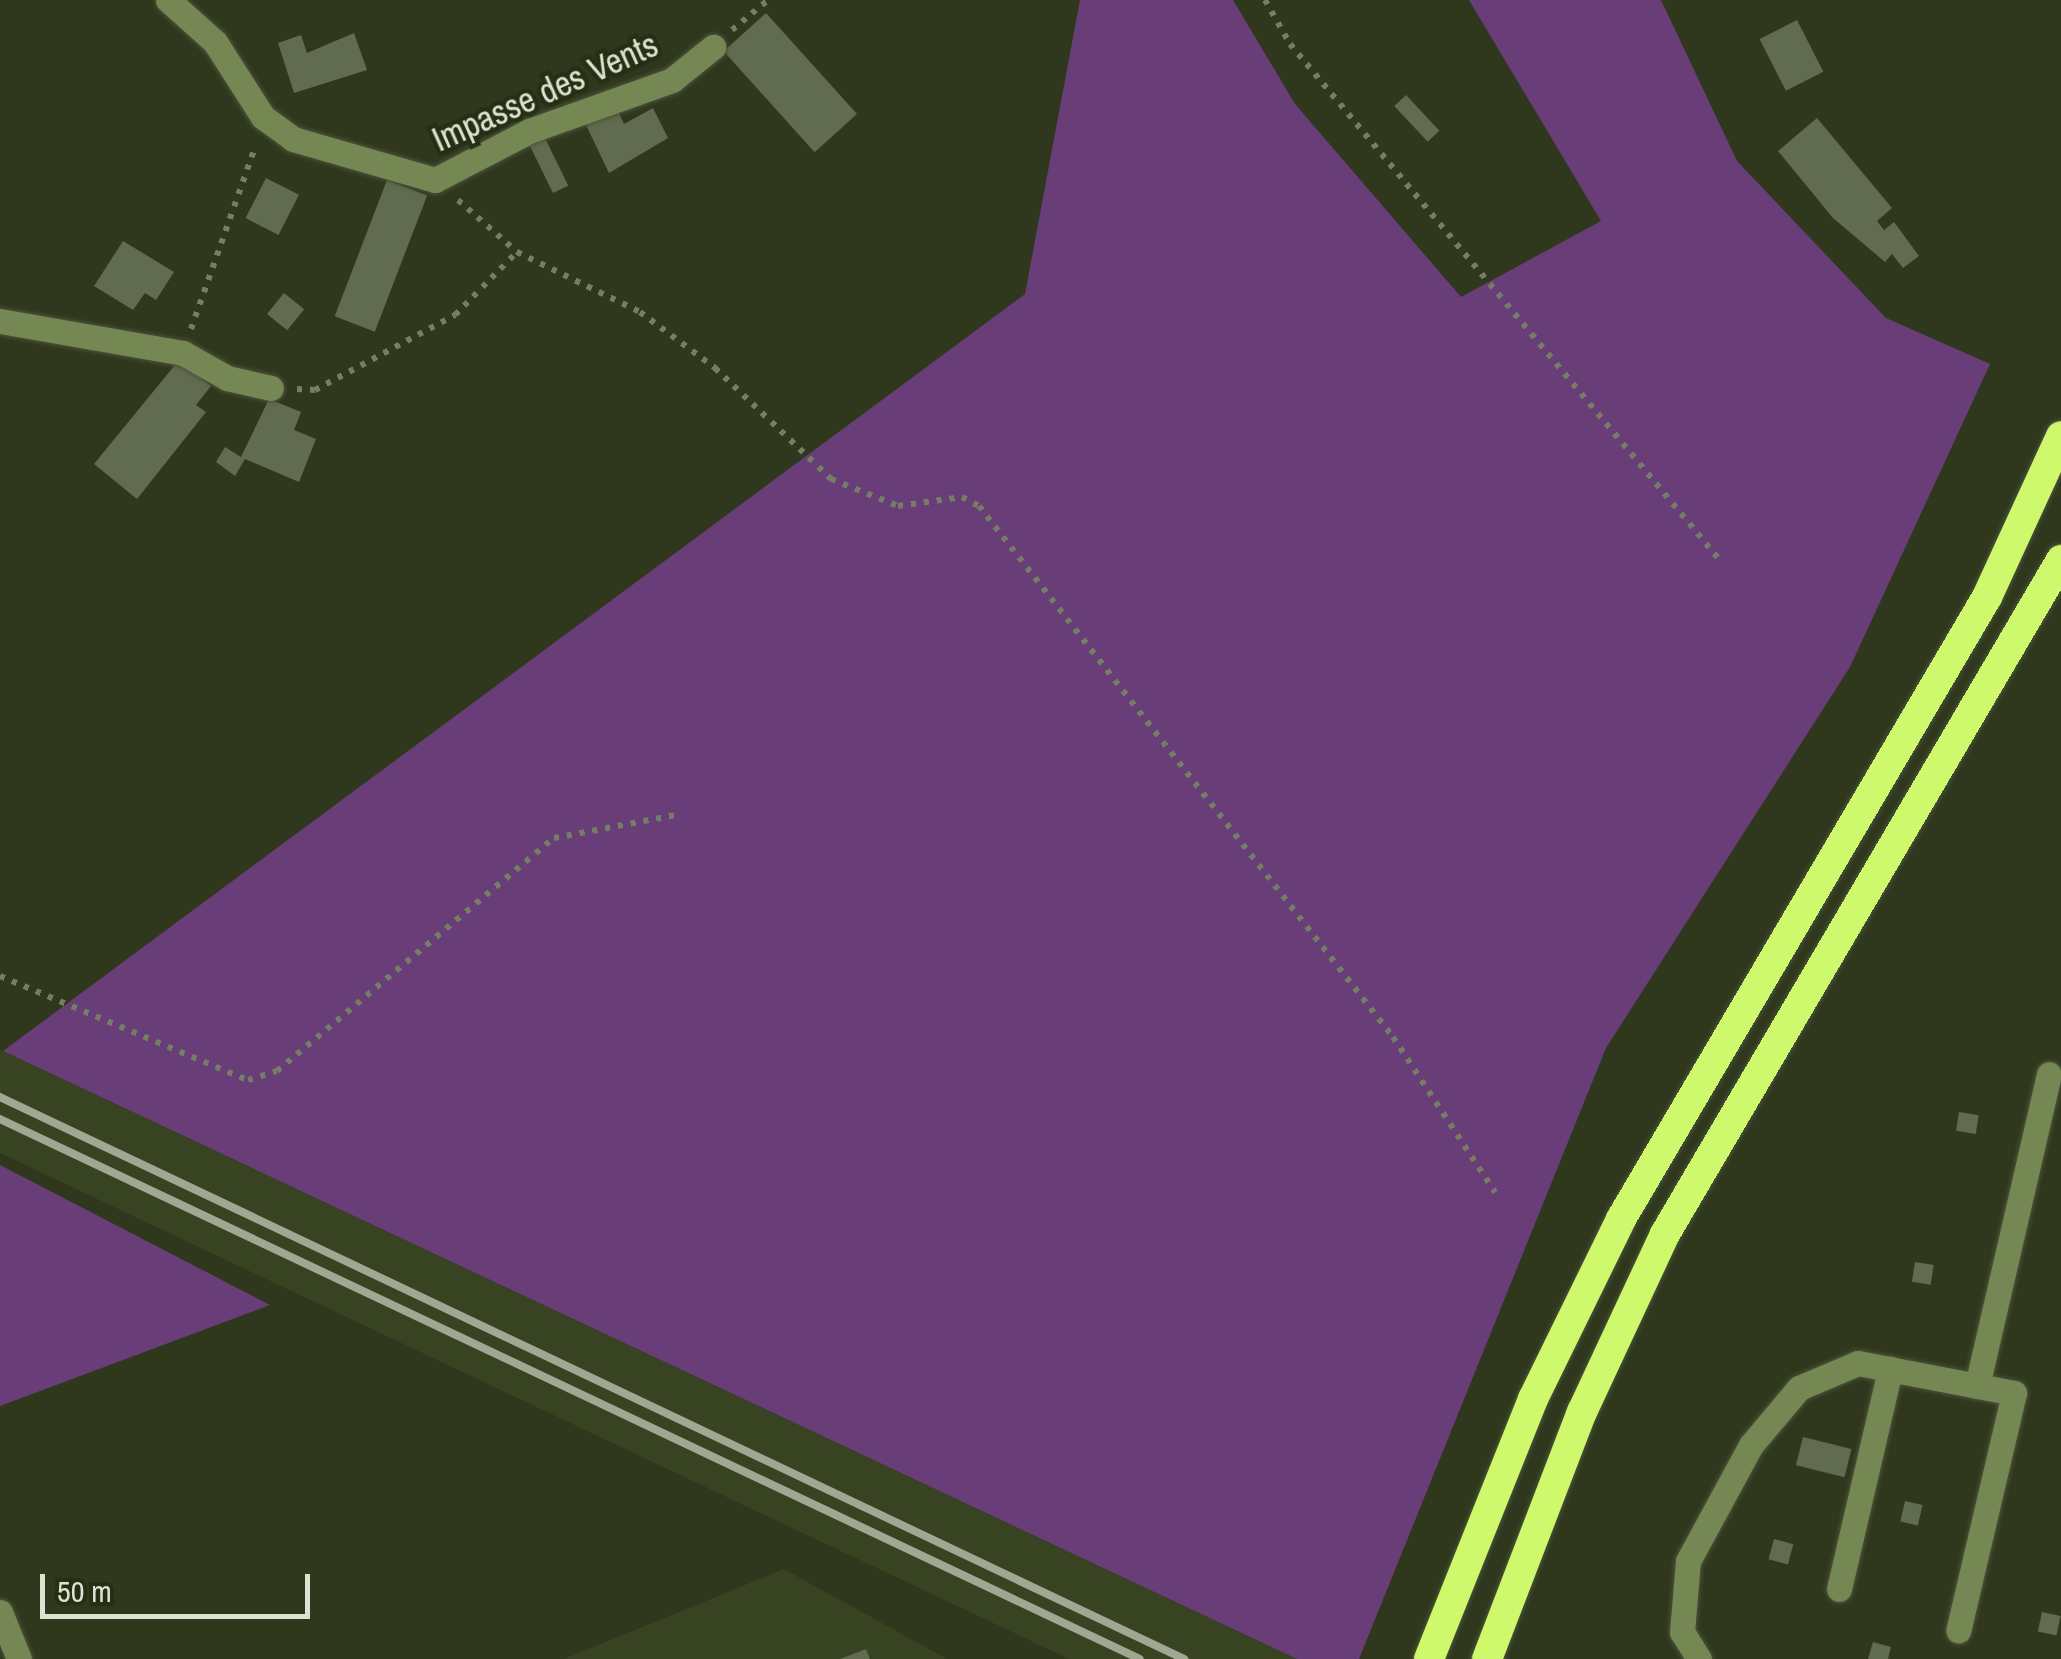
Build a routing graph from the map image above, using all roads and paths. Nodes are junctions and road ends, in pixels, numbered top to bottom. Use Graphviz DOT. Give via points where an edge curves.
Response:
graph roads {
  1 [pos="168,0"];
  2 [pos="768,0"];
  3 [pos="1265,0"];
  4 [pos="713,48"];
  5 [pos="263,117"];
  6 [pos="435,180"];
  7 [pos="517,252"];
  8 [pos="0,321"];
  9 [pos="182,353"];
  10 [pos="271,388"];
  11 [pos="2061,436"];
  12 [pos="1719,559"];
  13 [pos="2061,560"];
  14 [pos="676,815"];
  15 [pos="0,976"];
  16 [pos="2049,1074"];
  17 [pos="1495,1192"];
  18 [pos="1890,1369"];
  19 [pos="1977,1386"];
  20 [pos="1839,1589"];
  21 [pos="0,1612"];
  22 [pos="1958,1630"];
  23 [pos="19,1659"];
  24 [pos="1430,1659"];
  25 [pos="1487,1659"];
  26 [pos="1699,1659"];
  1 -- 5 [label="street, Impasse des Vents" via="215,42"];
  2 -- 4 [label="path"];
  3 -- 12 [label="path" via="1290,44"];
  4 -- 6 [label="street, Impasse des Vents" via="672,80 529,131"];
  5 -- 6 [label="street, Impasse des Vents" via="292,139"];
  5 -- 9 [label="path"];
  6 -- 7 [label="path"];
  7 -- 10 [label="path" via="455,315 381,359 315,390"];
  7 -- 17 [label="path" via="640,312 716,368 831,480 898,506 962,497 978,506 1394,1037"];
  8 -- 9 [label="street"];
  9 -- 10 [label="street" via="227,378"];
  11 -- 24 [label="highway" via="1987,597 1621,1218 1533,1398"];
  13 -- 25 [label="highway" via="1665,1234 1582,1412"];
  14 -- 15 [label="path" via="554,838 277,1071 248,1080"];
  16 -- 19 [label="street"];
  18 -- 19 [label="street"];
  18 -- 20 [label="street"];
  18 -- 26 [label="street" via="1858,1363 1799,1388 1751,1445 1688,1560 1682,1632"];
  19 -- 22 [label="street" via="2014,1393"];
  21 -- 23 [label="street"];
}
